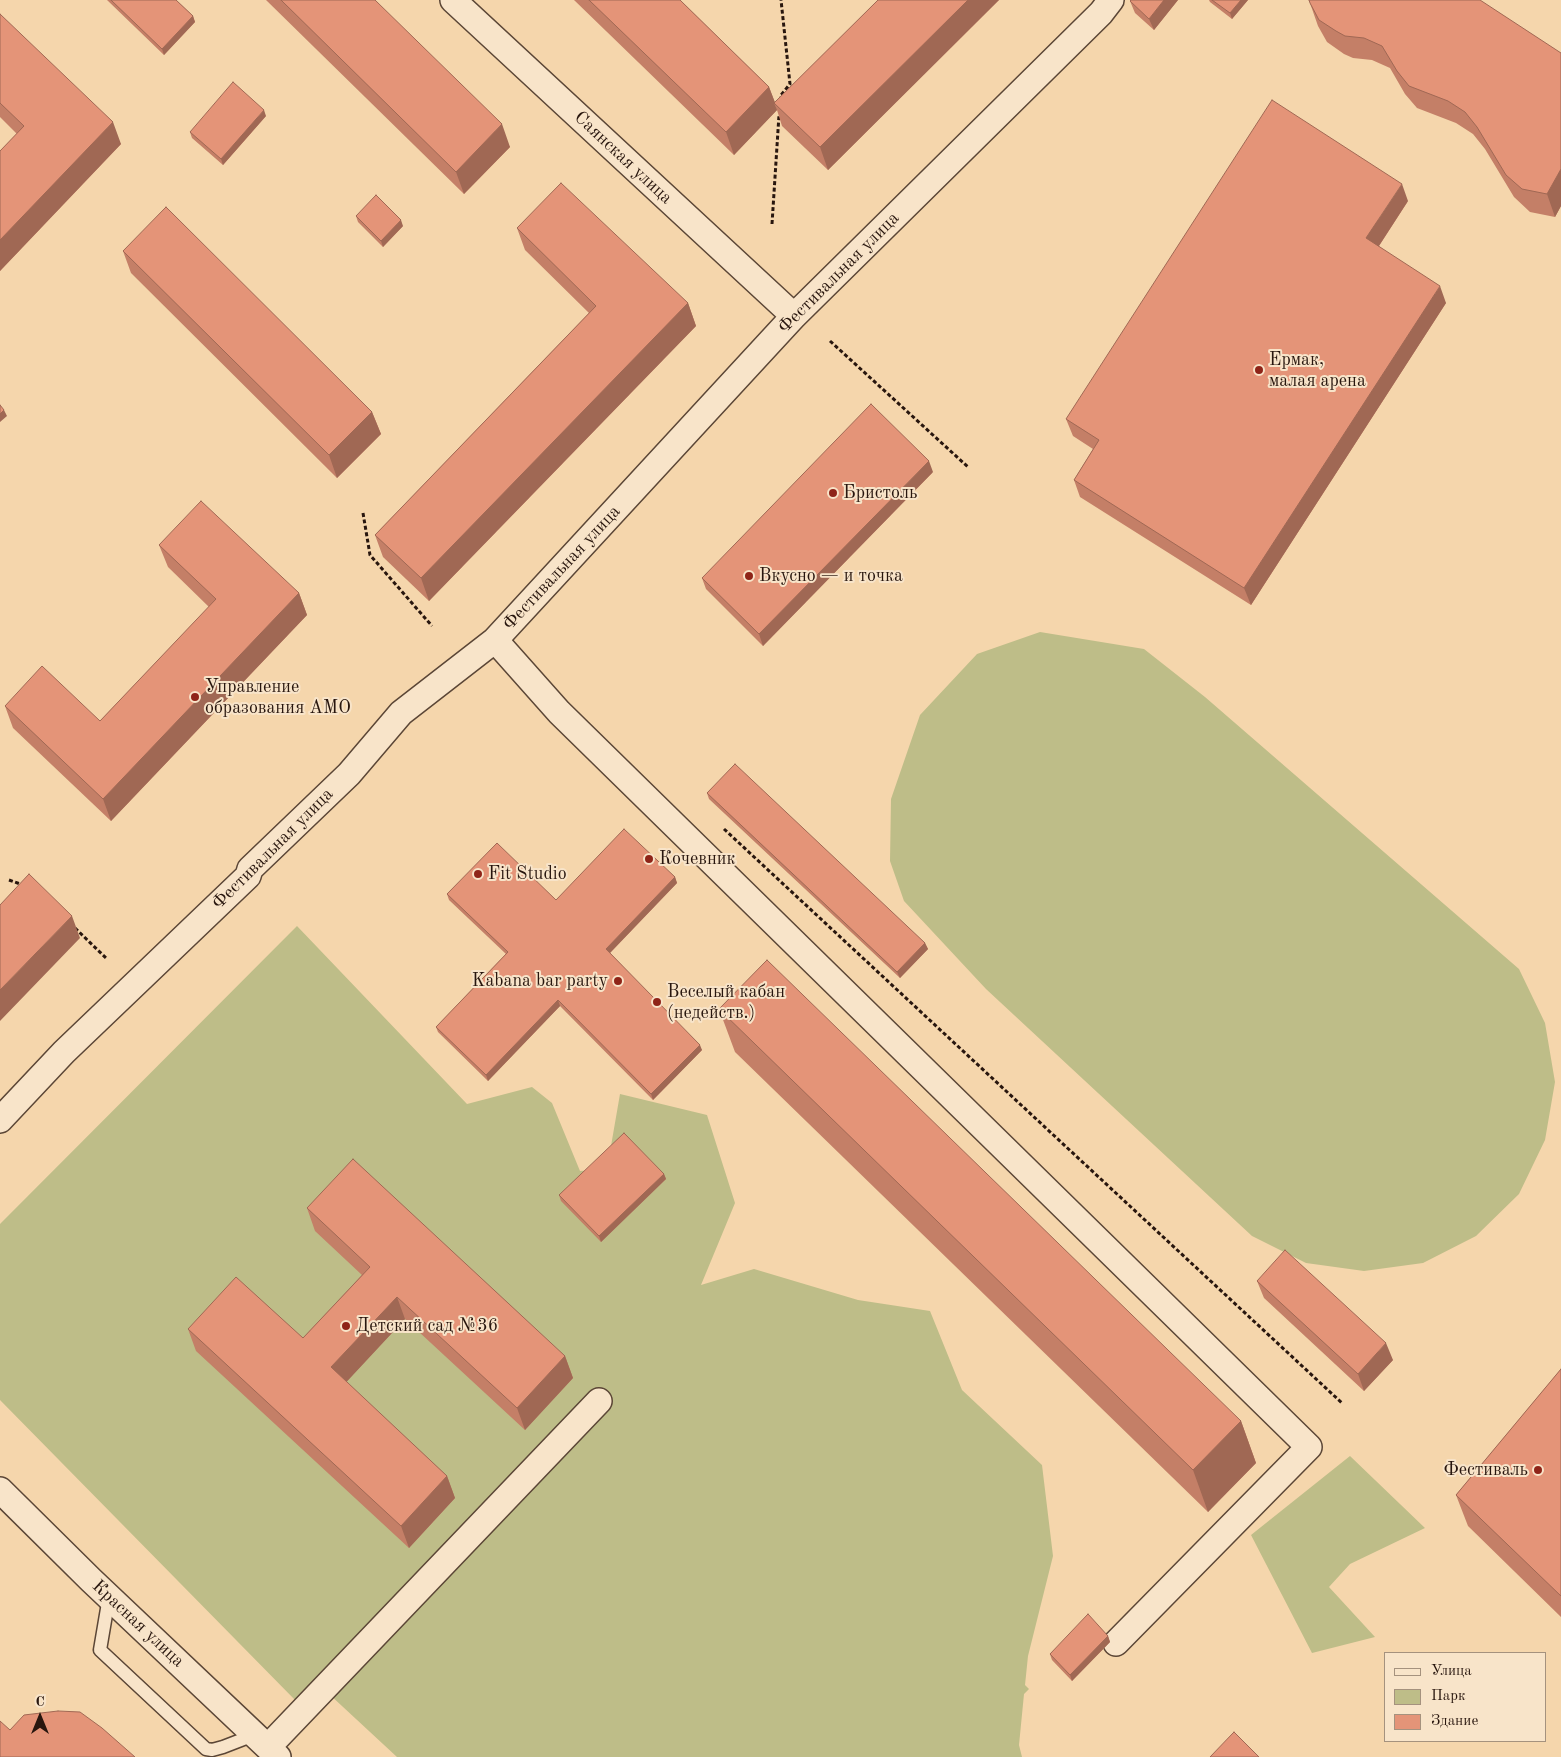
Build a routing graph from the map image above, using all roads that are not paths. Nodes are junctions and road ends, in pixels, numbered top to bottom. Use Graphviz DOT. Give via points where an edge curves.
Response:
graph roads {
  1 [pos="1111,0"];
  2 [pos="462,3"];
  3 [pos="794,316"];
  4 [pos="495,640"];
  5 [pos="0,1120"];
  6 [pos="599,1401"];
  7 [pos="0,1490"];
  8 [pos="109,1597"];
  9 [pos="1116,1643"];
  10 [pos="266,1746"];
  1 -- 3 [label="street, Фестивальная улица"];
  2 -- 3 [label="street, Саянская улица"];
  3 -- 4 [label="street, Фестивальная улица"];
  4 -- 5 [label="street, Фестивальная улица" via="401,713 349,774 64,1052"];
  4 -- 9 [label="street" via="566,719 1309,1447"];
  6 -- 10 [label="street"];
  7 -- 8 [label="street, Красная улица"];
  8 -- 10 [label="street, Красная улица"];
  8 -- 10 [label="lane" via="100,1650 206,1749"];
}
